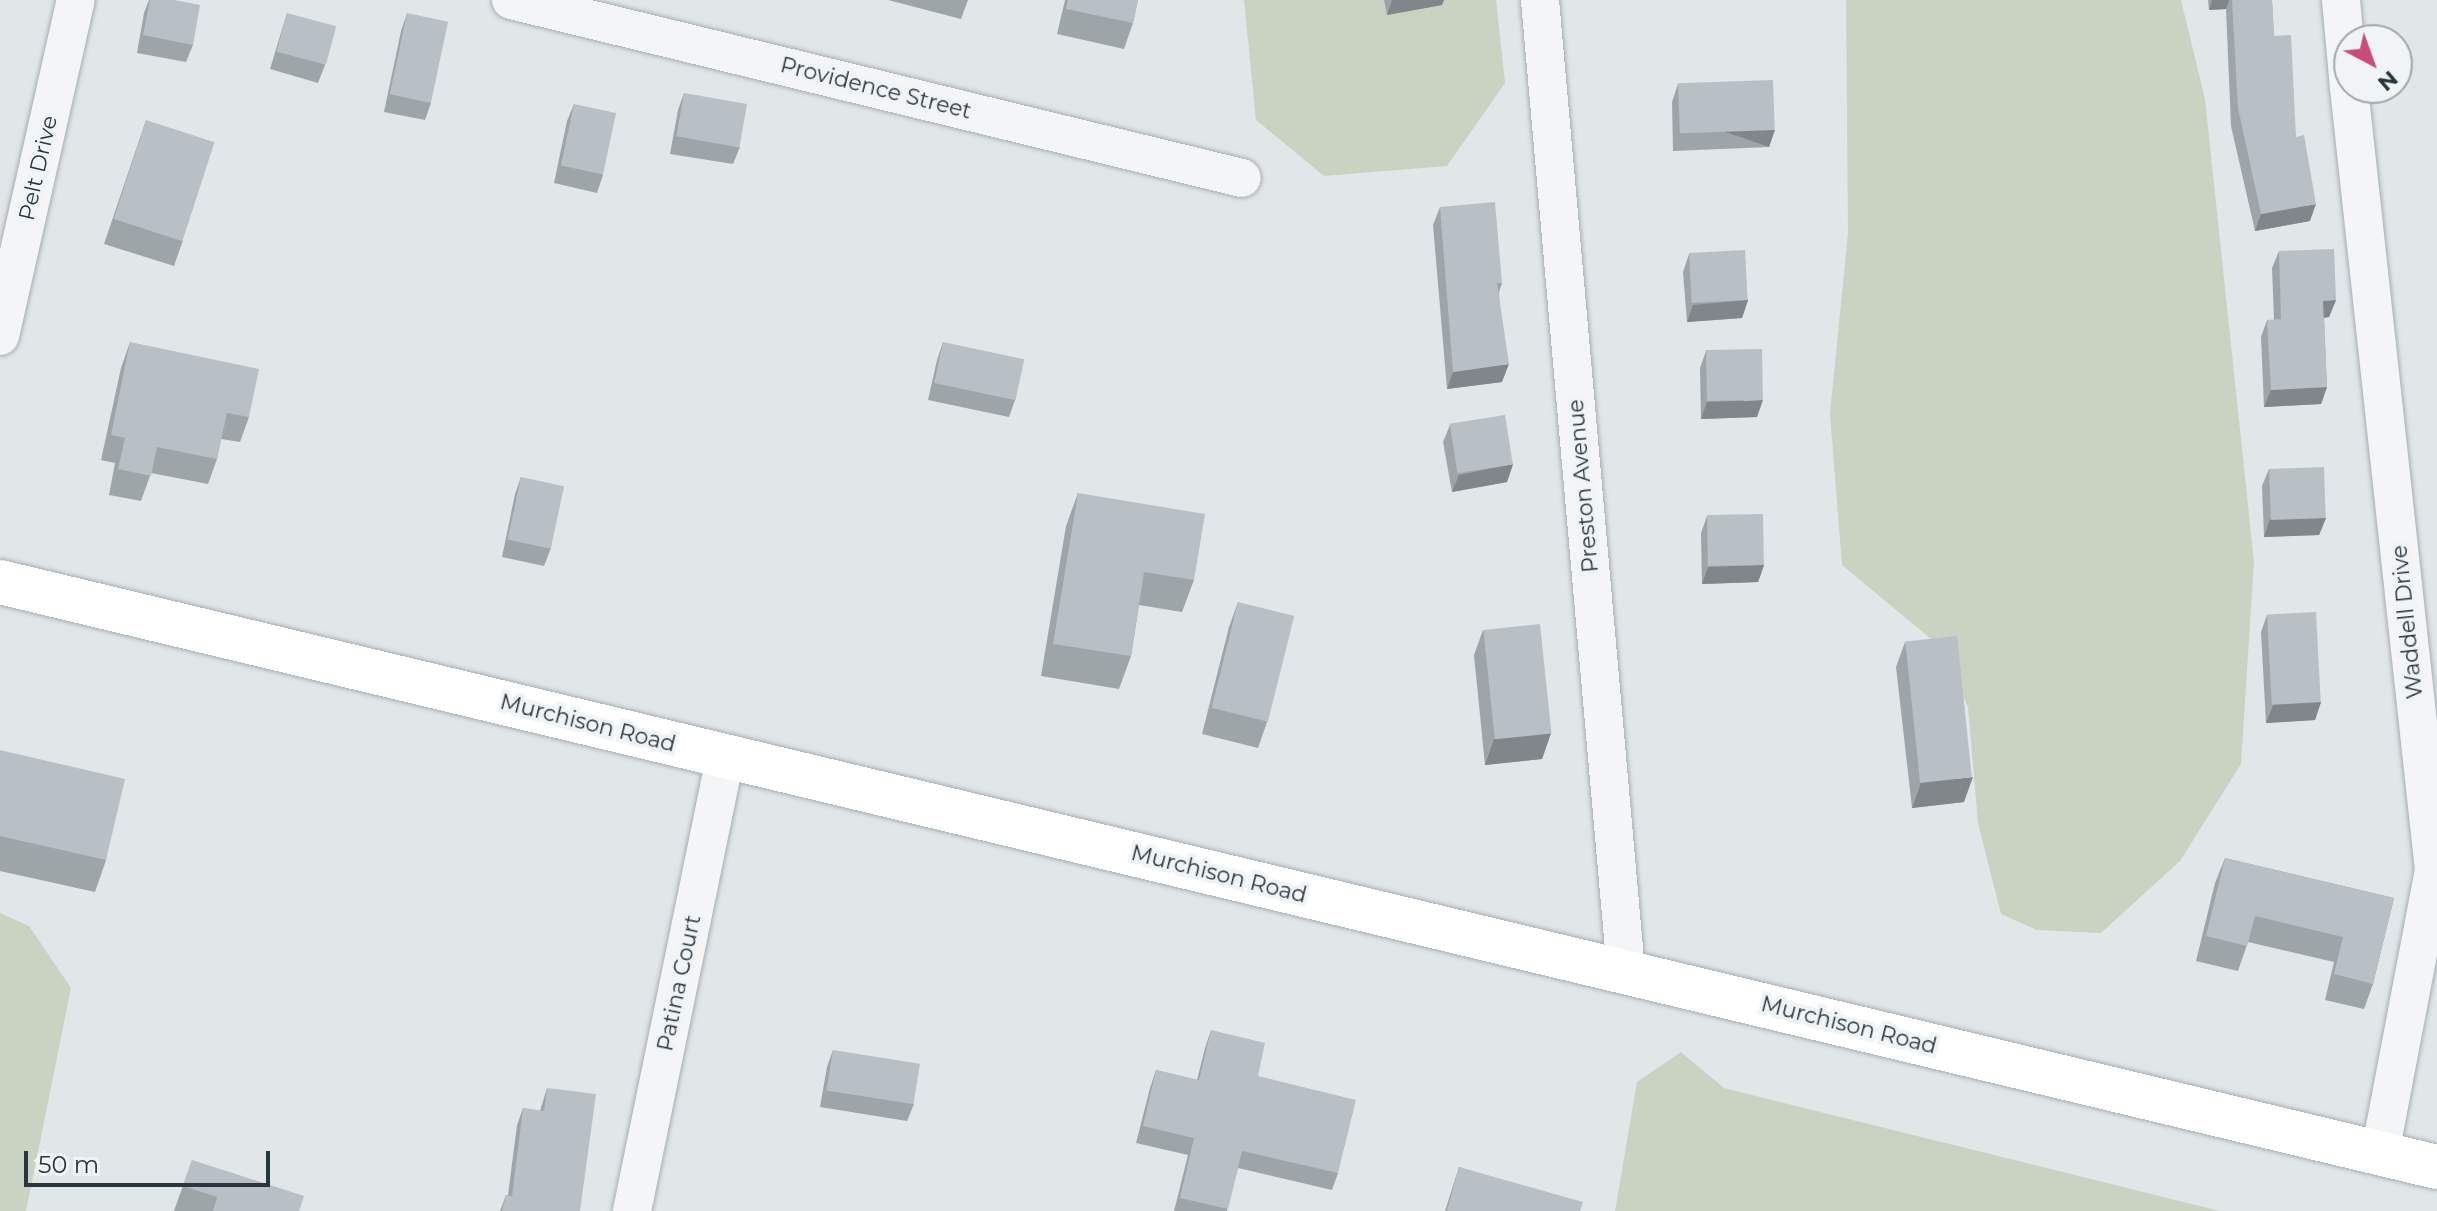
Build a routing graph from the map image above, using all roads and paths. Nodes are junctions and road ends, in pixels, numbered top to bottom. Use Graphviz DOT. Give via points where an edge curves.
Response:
graph roads {
  1 [pos="76,0"];
  2 [pos="511,0"];
  3 [pos="1540,0"];
  4 [pos="2341,0"];
  5 [pos="2343,24"];
  6 [pos="2351,104"];
  7 [pos="1242,178"];
  8 [pos="0,336"];
  9 [pos="0,582"];
  10 [pos="725,756"];
  11 [pos="1626,972"];
  12 [pos="2380,1153"];
  13 [pos="2437,1167"];
  14 [pos="632,1211"];
  1 -- 8 [label="street, Pelt Drive"];
  2 -- 7 [label="street, Providence Street"];
  3 -- 11 [label="street, Preston Avenue"];
  4 -- 5 [label="street, Waddell Drive"];
  6 -- 12 [label="street, Waddell Drive" via="2434,870"];
  9 -- 10 [label="main road, Murchison Road"];
  10 -- 11 [label="main road, Murchison Road"];
  10 -- 14 [label="street, Patina Court"];
  11 -- 12 [label="main road, Murchison Road"];
  12 -- 13 [label="main road, Murchison Road"];
}
